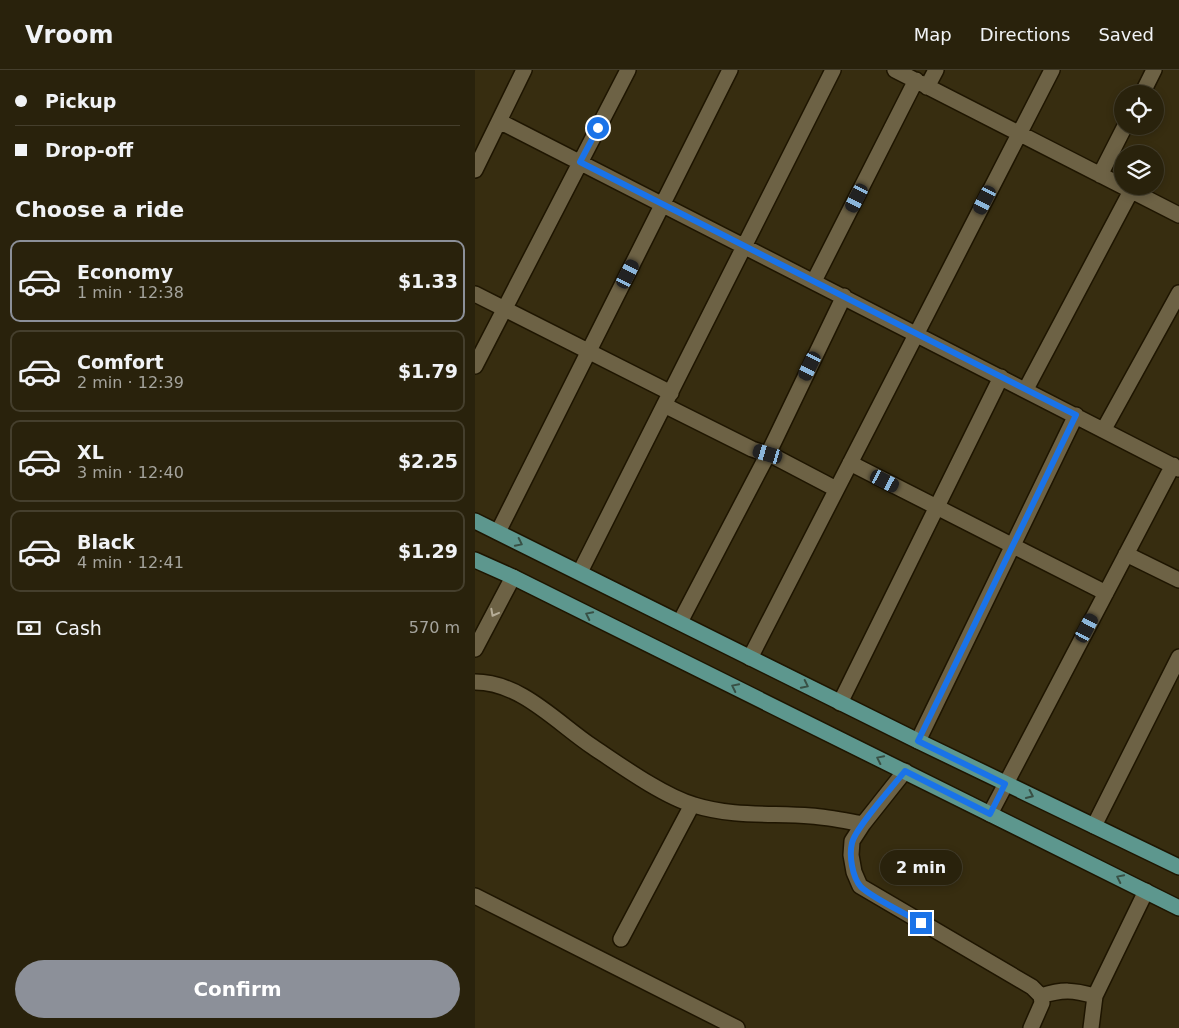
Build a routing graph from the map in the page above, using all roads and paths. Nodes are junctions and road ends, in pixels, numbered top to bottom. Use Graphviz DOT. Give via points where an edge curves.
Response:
graph roads {
  1 [pos="524,70"];
  2 [pos="730,70"];
  3 [pos="833,70"];
  4 [pos="895,70"];
  5 [pos="936,70"];
  6 [pos="1051,70"];
  7 [pos="1154,70"];
  8 [pos="623,72"];
  9 [pos="922,84"];
  10 [pos="1146,85"];
  11 [pos="499,121"];
  12 [pos="1019,134"];
  13 [pos="1120,135"];
  14 [pos="580,162"];
  15 [pos="475,170"];
  16 [pos="1100,175"];
  17 [pos="1114,182"];
  18 [pos="1129,195"];
  19 [pos="1139,195"];
  20 [pos="663,204"];
  21 [pos="1179,215"];
  22 [pos="745,246"];
  23 [pos="814,281"];
  24 [pos="1179,293"];
  25 [pos="475,294"];
  26 [pos="844,296"];
  27 [pos="504,309"];
  28 [pos="916,333"];
  29 [pos="589,351"];
  30 [pos="475,366"];
  31 [pos="1001,377"];
  32 [pos="1026,389"];
  33 [pos="668,399"];
  34 [pos="1076,415"];
  35 [pos="1105,430"];
  36 [pos="768,454"];
  37 [pos="850,463"];
  38 [pos="1176,467"];
  39 [pos="836,489"];
  40 [pos="938,508"];
  41 [pos="475,521"];
  42 [pos="498,532"];
  43 [pos="1013,546"];
  44 [pos="1126,554"];
  45 [pos="476,564"];
  46 [pos="581,572"];
  47 [pos="513,577"];
  48 [pos="1179,580"];
  49 [pos="1106,593"];
  50 [pos="680,622"];
  51 [pos="475,650"];
  52 [pos="1179,657"];
  53 [pos="750,658"];
  54 [pos="475,682"];
  55 [pos="840,703"];
  56 [pos="918,741"];
  57 [pos="905,771"];
  58 [pos="1005,784"];
  59 [pos="692,805"];
  60 [pos="990,814"];
  61 [pos="863,824"];
  62 [pos="1094,826"];
  63 [pos="1179,867"];
  64 [pos="1146,892"];
  65 [pos="475,896"];
  66 [pos="1179,908"];
  67 [pos="621,939"];
  68 [pos="1041,996"];
  69 [pos="1095,996"];
  70 [pos="737,1028"];
  71 [pos="1031,1028"];
  72 [pos="1091,1028"];
  1 -- 11 [label="street"];
  2 -- 20 [label="street"];
  3 -- 22 [label="street"];
  4 -- 9 [label="street"];
  5 -- 9 [label="street"];
  6 -- 12 [label="street"];
  7 -- 10 [label="street"];
  8 -- 14 [label="street"];
  9 -- 12 [label="street"];
  9 -- 23 [label="street"];
  11 -- 14 [label="street"];
  11 -- 15 [label="street"];
  12 -- 16 [label="street"];
  12 -- 28 [label="street"];
  13 -- 16 [label="street"];
  14 -- 20 [label="street"];
  14 -- 27 [label="street"];
  16 -- 17 [label="street"];
  18 -- 32 [label="street"];
  19 -- 21 [label="street"];
  20 -- 22 [label="street"];
  20 -- 29 [label="street"];
  22 -- 23 [label="street"];
  22 -- 33 [label="street"];
  23 -- 26 [label="street"];
  24 -- 35 [label="street"];
  25 -- 27 [label="street"];
  26 -- 28 [label="street"];
  26 -- 36 [label="street"];
  27 -- 29 [label="street"];
  27 -- 30 [label="street"];
  28 -- 31 [label="street"];
  28 -- 37 [label="street"];
  29 -- 33 [label="street"];
  29 -- 42 [label="street"];
  31 -- 32 [label="street"];
  31 -- 40 [label="street"];
  32 -- 34 [label="street"];
  33 -- 36 [label="street" via="752,449"];
  33 -- 46 [label="street"];
  34 -- 35 [label="street"];
  34 -- 43 [label="street"];
  35 -- 38 [label="street"];
  36 -- 39 [label="street"];
  36 -- 50 [label="street"];
  37 -- 39 [label="street"];
  37 -- 40 [label="street"];
  38 -- 44 [label="street"];
  39 -- 53 [label="street"];
  40 -- 43 [label="street"];
  40 -- 55 [label="street"];
  41 -- 42 [label="main road"];
  42 -- 46 [label="main road, one-way"];
  43 -- 49 [label="street"];
  43 -- 56 [label="street"];
  44 -- 48 [label="street"];
  44 -- 49 [label="street"];
  45 -- 47 [label="main road"];
  46 -- 50 [label="main road"];
  47 -- 51 [label="street, one-way"];
  57 -- 47 [label="main road, one-way"];
  49 -- 58 [label="street"];
  50 -- 53 [label="main road"];
  52 -- 62 [label="street"];
  53 -- 55 [label="main road, one-way"];
  54 -- 59 [label="street" via="490,683 538,706 591,746"];
  55 -- 56 [label="main road"];
  56 -- 58 [label="main road"];
  57 -- 60 [label="main road"];
  57 -- 61 [label="street"];
  58 -- 60 [label="street"];
  58 -- 62 [label="main road, one-way"];
  59 -- 61 [label="street" via="711,810 813,816"];
  59 -- 67 [label="street"];
  64 -- 60 [label="main road, one-way"];
  61 -- 68 [label="street" via="852,841 851,854 853,872 860,886 1032,987"];
  62 -- 63 [label="main road"];
  64 -- 66 [label="main road"];
  64 -- 69 [label="street"];
  65 -- 70 [label="street"];
  68 -- 69 [label="street" via="1059,990 1074,990"];
  68 -- 71 [label="street" via="1042,1003"];
  69 -- 72 [label="street"];
}
